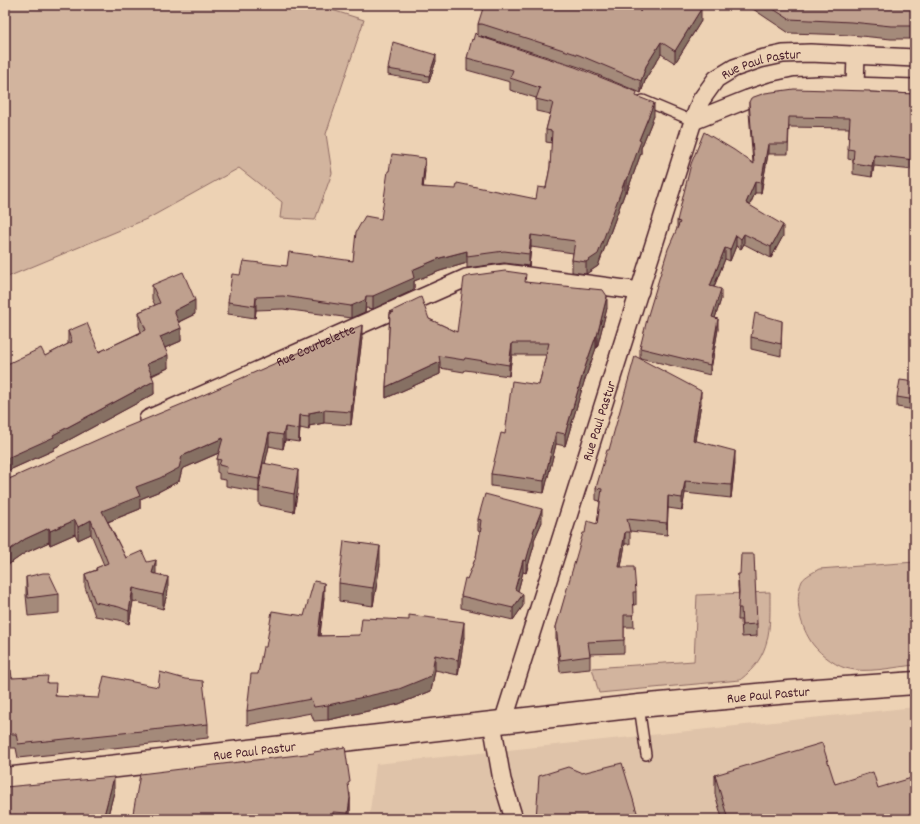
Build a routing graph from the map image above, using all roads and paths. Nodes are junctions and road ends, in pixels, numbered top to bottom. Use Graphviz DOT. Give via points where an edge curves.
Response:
graph roads {
  1 [pos="856,55"];
  2 [pos="915,58"];
  3 [pos="855,86"];
  4 [pos="915,88"];
  5 [pos="635,97"];
  6 [pos="693,121"];
  7 [pos="640,291"];
  8 [pos="135,425"];
  9 [pos="915,683"];
  10 [pos="639,706"];
  11 [pos="497,722"];
  12 [pos="646,755"];
  13 [pos="5,779"];
  14 [pos="514,819"];
  1 -- 2 [label="street, Rue Paul Pastur"];
  1 -- 3 [label="street"];
  1 -- 6 [label="street, Rue Paul Pastur" via="783,54 734,68 716,79 709,88"];
  3 -- 4 [label="street, Rue Paul Pastur"];
  3 -- 6 [label="street, Rue Paul Pastur" via="796,86 772,91"];
  5 -- 6 [label="lane"];
  6 -- 7 [label="street, Rue Paul Pastur"];
  7 -- 8 [label="street, Rue Courbelette" via="505,273 466,278"];
  7 -- 11 [label="street, Rue Paul Pastur"];
  9 -- 10 [label="main road, Rue Paul Pastur"];
  10 -- 11 [label="main road, Rue Paul Pastur"];
  10 -- 12 [label="lane"];
  11 -- 13 [label="main road, Rue Paul Pastur"];
  11 -- 14 [label="street" via="502,780"];
}
